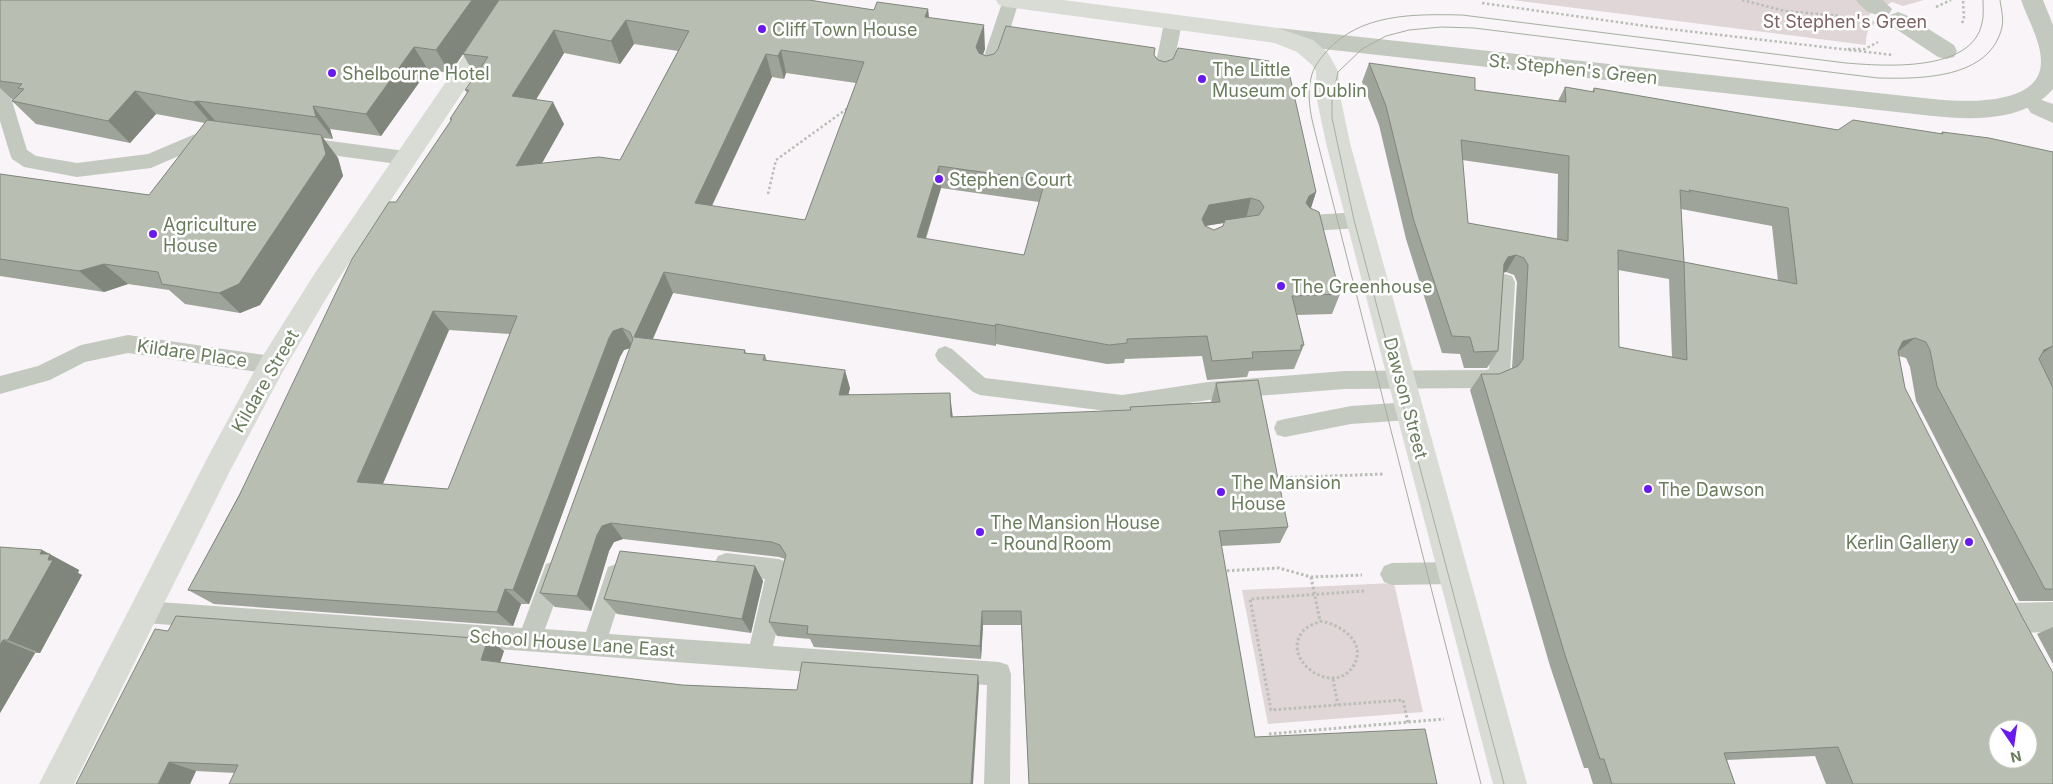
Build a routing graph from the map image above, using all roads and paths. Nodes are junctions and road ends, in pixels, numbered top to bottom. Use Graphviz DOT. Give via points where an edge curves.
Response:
graph roads {
  1 [pos="513,0"];
  2 [pos="1007,0"];
  3 [pos="1742,0"];
  4 [pos="1963,0"];
  5 [pos="2032,0"];
  6 [pos="1011,1"];
  7 [pos="1482,3"];
  8 [pos="1876,10"];
  9 [pos="1173,23"];
  10 [pos="1278,36"];
  11 [pos="1835,49"];
  12 [pos="1944,49"];
  13 [pos="988,71"];
  14 [pos="1162,77"];
  15 [pos="0,90"];
  16 [pos="855,103"];
  17 [pos="227,133"];
  18 [pos="286,142"];
  19 [pos="405,158"];
  20 [pos="768,194"];
  21 [pos="1359,220"];
  22 [pos="1311,223"];
  23 [pos="1505,282"];
  24 [pos="946,355"];
  25 [pos="272,365"];
  26 [pos="1401,379"];
  27 [pos="0,385"];
  28 [pos="1410,411"];
  29 [pos="1285,428"];
  30 [pos="1384,474"];
  31 [pos="1268,479"];
  32 [pos="562,551"];
  33 [pos="624,552"];
  34 [pos="701,561"];
  35 [pos="1220,571"];
  36 [pos="1453,573"];
  37 [pos="1392,574"];
  38 [pos="1311,577"];
  39 [pos="1370,590"];
  40 [pos="1314,594"];
  41 [pos="145,612"];
  42 [pos="2009,617"];
  43 [pos="2053,617"];
  44 [pos="1320,621"];
  45 [pos="529,640"];
  46 [pos="594,644"];
  47 [pos="759,656"];
  48 [pos="1332,679"];
  49 [pos="1338,706"];
  50 [pos="1444,719"];
  51 [pos="1408,722"];
  52 [pos="1269,734"];
  53 [pos="56,784"];
  54 [pos="997,784"];
  55 [pos="1510,784"];
  1 -- 19 [label="main road, Kildare Street"];
  2 -- 6 [label="main road, St. Stephen's Green"];
  3 -- 8 [label="path" via="1785,11 1829,16"];
  4 -- 12 [label="path" via="1964,19"];
  5 -- 10 [label="street, St. Stephen's Green" via="2052,61 2050,75 2042,88 2024,100 1978,110"];
  6 -- 9 [label="main road, St. Stephen's Green"];
  6 -- 13 [label="lane"];
  7 -- 11 [label="path"];
  8 -- 11 [label="path" via="1883,36 1877,44 1865,49"];
  8 -- 12 [label="street"];
  9 -- 10 [label="main road, St. Stephen's Green"];
  9 -- 14 [label="lane"];
  10 -- 21 [label="main road, Dawson Street" via="1305,46 1328,71 1332,118"];
  11 -- 12 [label="path" via="1907,55"];
  15 -- 17 [label="lane" via="18,154 31,162 77,170 151,161 217,132"];
  16 -- 20 [label="path" via="776,160"];
  18 -- 19 [label="lane"];
  19 -- 25 [label="main road, Kildare Street"];
  21 -- 22 [label="lane"];
  21 -- 26 [label="main road, Dawson Street"];
  23 -- 26 [label="lane" via="1506,368 1487,379"];
  24 -- 26 [label="lane" via="980,386 1122,404 1208,391 1344,380"];
  25 -- 27 [label="lane, Kildare Place" via="128,344 81,354 43,374"];
  25 -- 41 [label="main road, Kildare Street"];
  26 -- 28 [label="main road, Dawson Street"];
  28 -- 29 [label="lane" via="1351,415"];
  28 -- 36 [label="main road, Dawson Street"];
  30 -- 31 [label="path"];
  32 -- 45 [label="lane"];
  33 -- 46 [label="lane"];
  34 -- 47 [label="lane" via="779,570"];
  35 -- 38 [label="path" via="1279,568"];
  36 -- 37 [label="lane"];
  36 -- 55 [label="main road, Dawson Street"];
  37 -- 38 [label="path"];
  38 -- 40 [label="path"];
  39 -- 40 [label="path"];
  40 -- 44 [label="path"];
  40 -- 49 [label="path" via="1250,599 1271,710"];
  41 -- 45 [label="lane, School House Lane East"];
  41 -- 53 [label="main road, Kildare Street"];
  42 -- 43 [label="street"];
  44 -- 48 [label="path" via="1302,631 1297,649 1299,658 1313,674"];
  44 -- 48 [label="path" via="1345,629 1356,646 1355,664 1350,672"];
  45 -- 46 [label="lane, School House Lane East"];
  46 -- 47 [label="lane, School House Lane East"];
  47 -- 54 [label="lane, School House Lane East" via="999,674"];
  48 -- 49 [label="path"];
  49 -- 51 [label="path" via="1403,700"];
  50 -- 51 [label="path"];
  51 -- 52 [label="path"];
}
